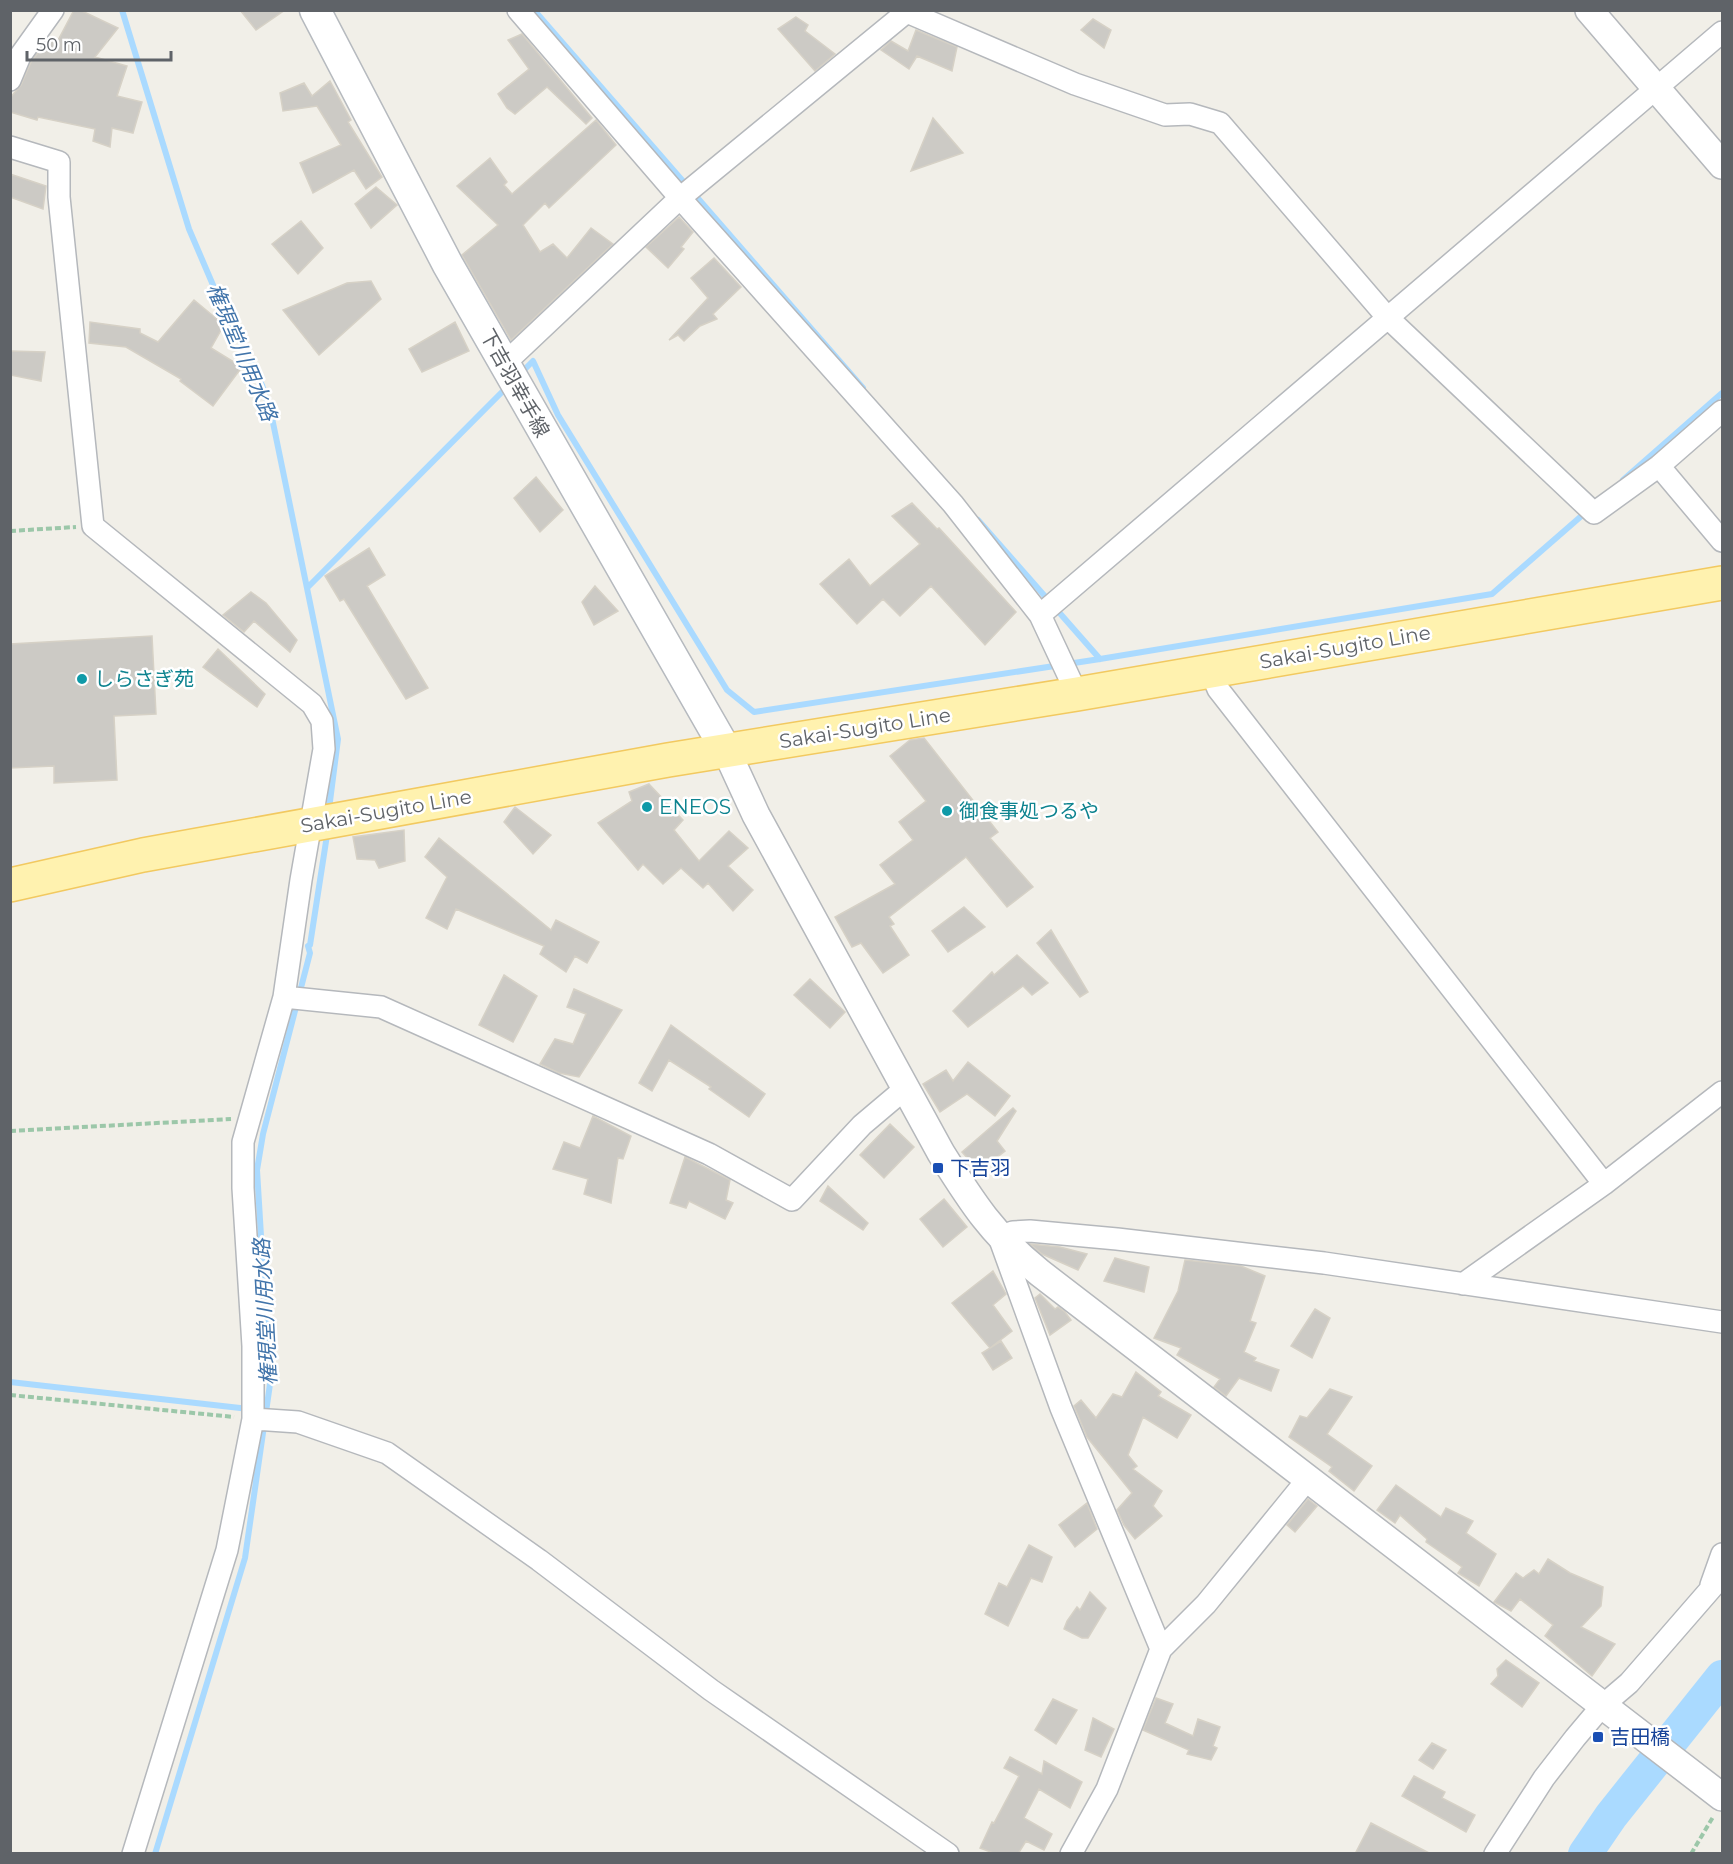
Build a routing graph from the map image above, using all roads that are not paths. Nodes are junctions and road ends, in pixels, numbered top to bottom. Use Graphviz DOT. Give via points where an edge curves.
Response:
graph roads {
  1 [pos="52,10"];
  2 [pos="315,10"];
  3 [pos="518,10"];
  4 [pos="1589,10"];
  5 [pos="908,11"];
  6 [pos="1722,32"];
  7 [pos="10,80"];
  8 [pos="1657,89"];
  9 [pos="10,147"];
  10 [pos="1722,165"];
  11 [pos="680,198"];
  12 [pos="1387,317"];
  13 [pos="505,363"];
  14 [pos="1722,411"];
  15 [pos="1659,466"];
  16 [pos="1722,541"];
  17 [pos="1722,583"];
  18 [pos="1040,615"];
  19 [pos="1210,670"];
  20 [pos="1077,694"];
  21 [pos="726,750"];
  22 [pos="311,824"];
  23 [pos="10,885"];
  24 [pos="284,998"];
  25 [pos="907,1087"];
  26 [pos="1722,1092"];
  27 [pos="1604,1184"];
  28 [pos="999,1238"];
  29 [pos="1463,1284"];
  30 [pos="1722,1322"];
  31 [pos="253,1419"];
  32 [pos="1307,1480"];
  33 [pos="1722,1554"];
  34 [pos="1717,1581"];
  35 [pos="1161,1649"];
  36 [pos="1602,1706"];
  37 [pos="1720,1804"];
  38 [pos="133,1854"];
  39 [pos="948,1854"];
  40 [pos="1071,1854"];
  41 [pos="1495,1854"];
  1 -- 7 [label="street" via="20,56"];
  2 -- 13 [label="main road, 下吉羽幸手線" via="448,265"];
  3 -- 11 [label="street"];
  4 -- 8 [label="street"];
  5 -- 11 [label="street"];
  5 -- 12 [label="street" via="1075,84 1165,115 1190,114 1220,123"];
  6 -- 8 [label="street"];
  8 -- 10 [label="street"];
  8 -- 12 [label="street"];
  9 -- 22 [label="street" via="59,162 59,197 93,526 312,704 322,721 324,749"];
  11 -- 13 [label="street"];
  11 -- 18 [label="street" via="953,504"];
  12 -- 15 [label="street" via="1594,513"];
  12 -- 18 [label="street"];
  13 -- 21 [label="main road, 下吉羽幸手線"];
  14 -- 15 [label="street"];
  15 -- 16 [label="street"];
  17 -- 19 [label="main road, Sakai-Sugito Line"];
  18 -- 20 [label="street"];
  19 -- 20 [label="main road, Sakai-Sugito Line"];
  19 -- 27 [label="street" via="1218,689"];
  20 -- 21 [label="main road, Sakai-Sugito Line"];
  21 -- 22 [label="main road, Sakai-Sugito Line"];
  21 -- 25 [label="street" via="756,815"];
  22 -- 23 [label="main road, Sakai-Sugito Line"];
  22 -- 24 [label="street"];
  24 -- 25 [label="street" via="381,1007 709,1154 792,1200 862,1125"];
  24 -- 31 [label="street" via="243,1142"];
  25 -- 28 [label="street" via="941,1153"];
  26 -- 27 [label="street"];
  27 -- 29 [label="street"];
  28 -- 29 [label="street" via="1030,1231 1117,1239"];
  28 -- 32 [label="street"];
  28 -- 35 [label="street" via="1061,1408"];
  29 -- 30 [label="street"];
  31 -- 38 [label="street" via="227,1550"];
  31 -- 39 [label="street" via="298,1422 387,1453 539,1560 711,1690"];
  32 -- 35 [label="street" via="1206,1604"];
  32 -- 36 [label="street"];
  33 -- 34 [label="street"];
  34 -- 36 [label="street" via="1629,1683"];
  35 -- 40 [label="street" via="1107,1789"];
  36 -- 37 [label="street" via="1685,1769"];
  36 -- 41 [label="street" via="1544,1778"];
}
